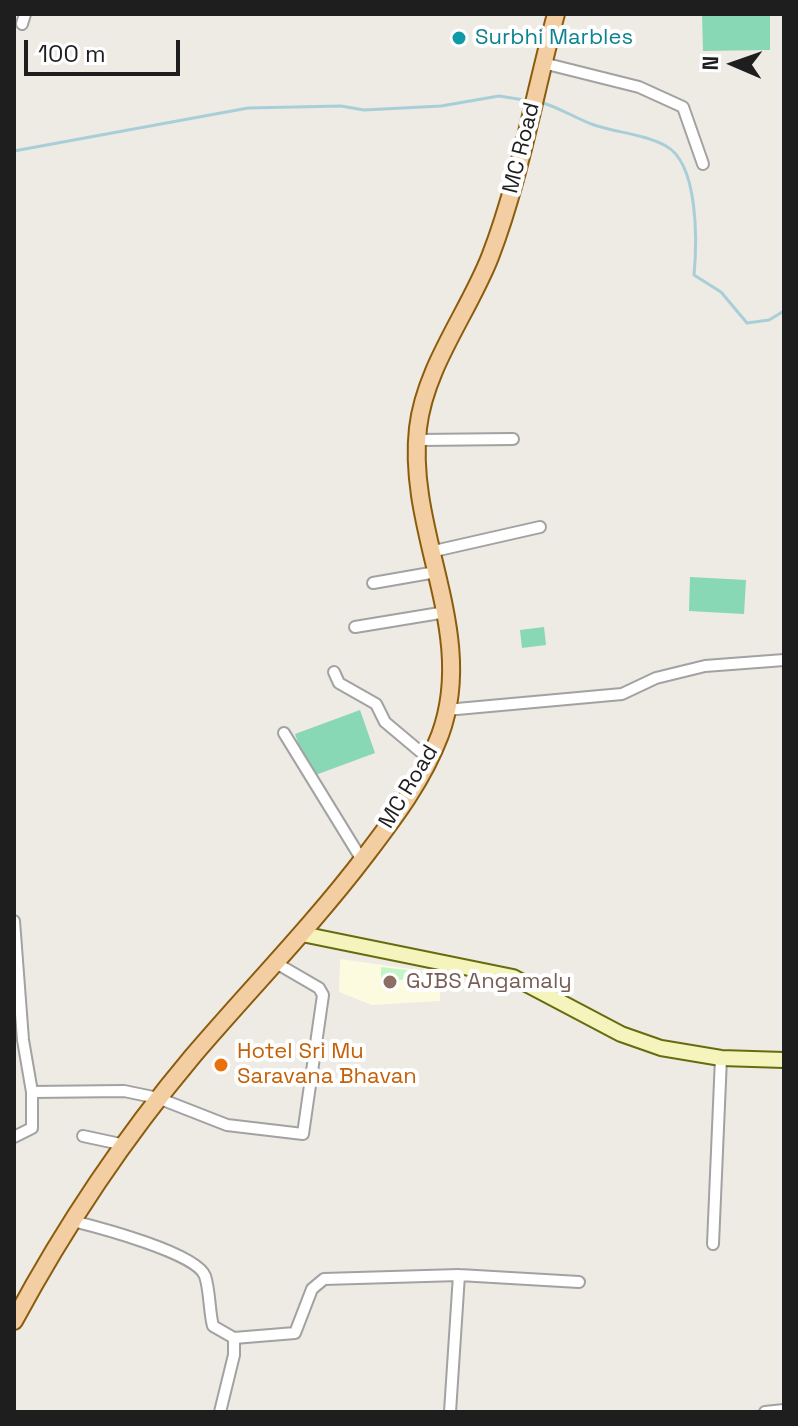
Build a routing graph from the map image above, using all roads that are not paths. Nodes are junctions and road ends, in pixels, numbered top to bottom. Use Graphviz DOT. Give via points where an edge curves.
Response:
graph roads {
  1 [pos="556,14"];
  2 [pos="543,63"];
  3 [pos="703,164"];
  4 [pos="513,439"];
  5 [pos="418,440"];
  6 [pos="540,527"];
  7 [pos="430,552"];
  8 [pos="436,572"];
  9 [pos="373,583"];
  10 [pos="446,612"];
  11 [pos="355,627"];
  12 [pos="784,660"];
  13 [pos="334,672"];
  14 [pos="446,710"];
  15 [pos="284,733"];
  16 [pos="429,759"];
  17 [pos="362,860"];
  18 [pos="14,921"];
  19 [pos="302,934"];
  20 [pos="16,943"];
  21 [pos="276,963"];
  22 [pos="721,1058"];
  23 [pos="784,1060"];
  24 [pos="32,1096"];
  25 [pos="158,1098"];
  26 [pos="83,1136"];
  27 [pos="14,1137"];
  28 [pos="125,1145"];
  29 [pos="73,1221"];
  30 [pos="713,1244"];
  31 [pos="459,1275"];
  32 [pos="579,1282"];
  33 [pos="14,1321"];
  34 [pos="234,1338"];
  35 [pos="784,1410"];
  36 [pos="220,1412"];
  37 [pos="450,1412"];
  38 [pos="765,1412"];
  1 -- 2 [label="main road, MC Road"];
  2 -- 3 [label="street" via="639,87 683,107"];
  2 -- 5 [label="main road, MC Road" via="498,233 436,369"];
  4 -- 5 [label="street"];
  5 -- 7 [label="main road, MC Road" via="417,480"];
  6 -- 7 [label="street"];
  7 -- 8 [label="main road, MC Road"];
  8 -- 9 [label="street"];
  8 -- 10 [label="main road, MC Road"];
  10 -- 11 [label="street"];
  10 -- 14 [label="main road, MC Road" via="451,638"];
  12 -- 14 [label="street" via="705,666 656,678 622,694"];
  13 -- 16 [label="street" via="339,683 376,704 385,722"];
  14 -- 16 [label="main road, MC Road"];
  15 -- 17 [label="street"];
  16 -- 17 [label="main road, MC Road" via="407,800"];
  17 -- 19 [label="main road, MC Road"];
  18 -- 20 [label="street"];
  19 -- 21 [label="main road, MC Road"];
  19 -- 22 [label="main road" via="513,977 621,1034 661,1048"];
  20 -- 24 [label="street"];
  21 -- 25 [label="main road, MC Road"];
  21 -- 25 [label="street" via="323,995 303,1134 227,1125"];
  22 -- 23 [label="main road"];
  22 -- 30 [label="street"];
  24 -- 25 [label="street" via="106,1090"];
  24 -- 27 [label="street" via="32,1128"];
  25 -- 28 [label="main road, MC Road"];
  26 -- 28 [label="street"];
  28 -- 29 [label="main road, MC Road"];
  29 -- 33 [label="main road, MC Road"];
  29 -- 34 [label="street" via="125,1234 194,1264 205,1274 213,1326"];
  31 -- 32 [label="street"];
  31 -- 34 [label="street" via="324,1279 312,1289 295,1333"];
  31 -- 37 [label="street"];
  34 -- 36 [label="street"];
  35 -- 38 [label="street"];
}
